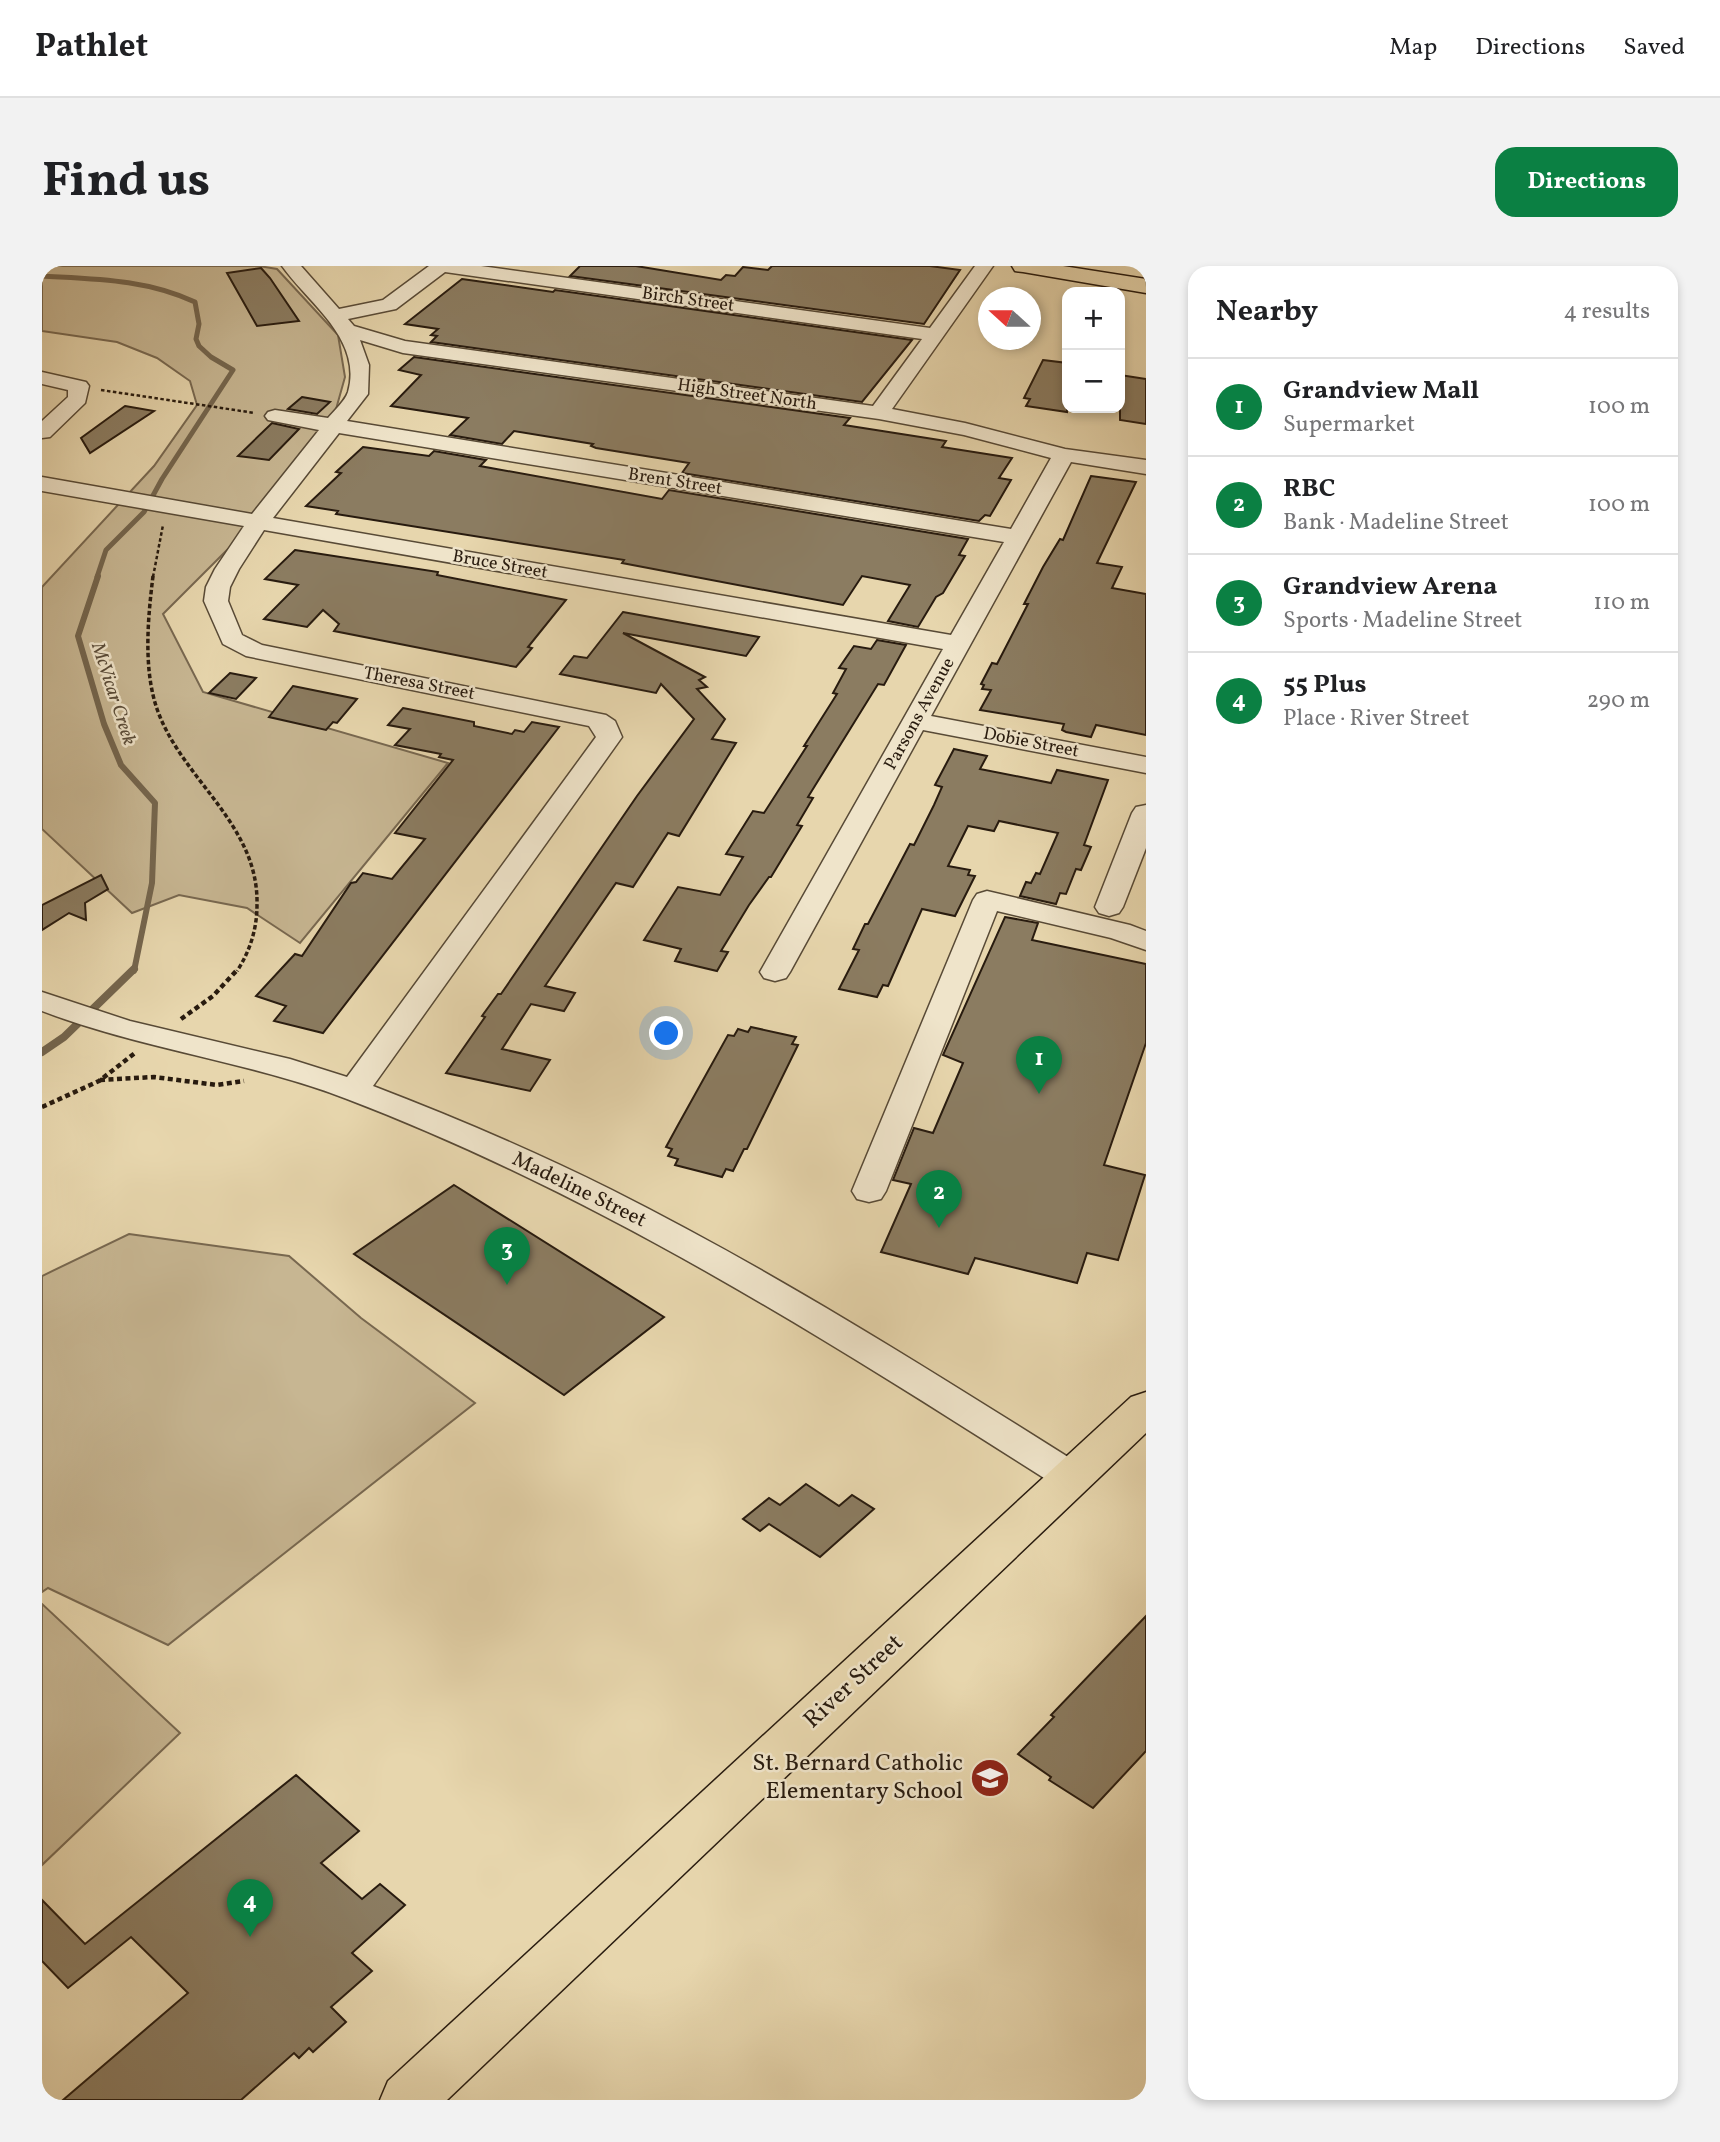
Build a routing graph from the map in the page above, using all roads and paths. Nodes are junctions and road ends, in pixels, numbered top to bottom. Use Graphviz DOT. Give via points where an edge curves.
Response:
graph roads {
  1 [pos="291,266"];
  2 [pos="441,266"];
  3 [pos="984,266"];
  4 [pos="1033,267"];
  5 [pos="1146,286"];
  6 [pos="341,323"];
  7 [pos="935,334"];
  8 [pos="402,347"];
  9 [pos="359,365"];
  10 [pos="42,378"];
  11 [pos="77,385"];
  12 [pos="239,411"];
  13 [pos="879,413"];
  14 [pos="275,416"];
  15 [pos="332,427"];
  16 [pos="42,432"];
  17 [pos="1064,455"];
  18 [pos="1146,467"];
  19 [pos="42,484"];
  20 [pos="168,507"];
  21 [pos="257,523"];
  22 [pos="1017,537"];
  23 [pos="958,644"];
  24 [pos="917,721"];
  25 [pos="1146,765"];
  26 [pos="1146,813"];
  27 [pos="1109,907"];
  28 [pos="1146,942"];
  29 [pos="775,972"];
  30 [pos="46,1002"];
  31 [pos="157,1036"];
  32 [pos="298,1072"];
  33 [pos="99,1080"];
  34 [pos="354,1090"];
  35 [pos="42,1107"];
  36 [pos="869,1191"];
  37 [pos="1146,1408"];
  38 [pos="1071,1477"];
  39 [pos="408,2100"];
  1 -- 6 [label="street, Theresa Street"];
  2 -- 6 [label="street" via="389,305"];
  2 -- 7 [label="street, Birch Street"];
  3 -- 7 [label="street"];
  4 -- 5 [label="main road"];
  6 -- 8 [label="street, High Street North"];
  6 -- 9 [label="street, Theresa Street"];
  7 -- 13 [label="street"];
  8 -- 9 [label="street" via="377,353"];
  8 -- 13 [label="street, High Street North"];
  9 -- 15 [label="street, Theresa Street" via="358,394"];
  10 -- 11 [label="street"];
  11 -- 12 [label="path"];
  11 -- 16 [label="street" via="78,399"];
  13 -- 17 [label="street, High Street North"];
  14 -- 15 [label="street, Brent Street"];
  15 -- 21 [label="street, Theresa Street"];
  15 -- 22 [label="street, Brent Street"];
  17 -- 18 [label="street, High Street North"];
  17 -- 22 [label="street, Parsons Avenue"];
  19 -- 20 [label="street, Bruce Street"];
  20 -- 21 [label="street, Bruce Street"];
  20 -- 31 [label="path" via="155,548 151,589 155,705 168,734 251,858 258,921 240,965 225,984"];
  21 -- 23 [label="street, Bruce Street"];
  21 -- 34 [label="street, Theresa Street" via="218,587 215,601 232,639 241,646 597,720 607,727 609,737"];
  22 -- 23 [label="street, Parsons Avenue"];
  23 -- 24 [label="street, Parsons Avenue"];
  24 -- 25 [label="street, Dobie Street"];
  24 -- 29 [label="street, Parsons Avenue"];
  26 -- 27 [label="street"];
  28 -- 36 [label="street" via="1120,931 988,900"];
  30 -- 31 [label="street, Madeline Street"];
  31 -- 32 [label="street, Madeline Street"];
  31 -- 33 [label="path"];
  32 -- 33 [label="path" via="217,1085 154,1077"];
  32 -- 34 [label="street, Madeline Street"];
  33 -- 35 [label="path"];
  34 -- 38 [label="street, Madeline Street" via="532,1165 634,1215 874,1352"];
  37 -- 38 [label="main road, River Street"];
  38 -- 39 [label="main road, River Street"];
}
